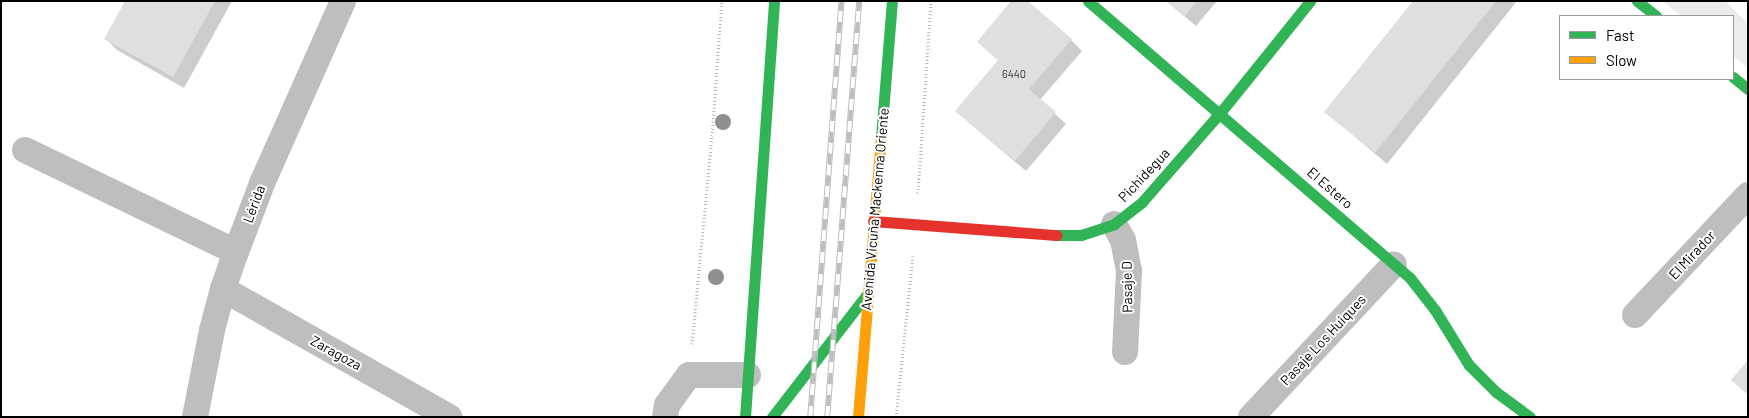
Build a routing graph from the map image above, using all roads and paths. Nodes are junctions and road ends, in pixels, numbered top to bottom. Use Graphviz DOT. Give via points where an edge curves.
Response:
graph roads {
  1 [pos="343,1"];
  2 [pos="722,1"];
  3 [pos="774,1"];
  4 [pos="892,1"];
  5 [pos="1088,1"];
  6 [pos="1310,1"];
  7 [pos="1637,1"];
  8 [pos="1655,15"];
  9 [pos="1734,78"];
  10 [pos="1748,89"];
  11 [pos="1220,112"];
  12 [pos="26,150"];
  13 [pos="1748,195"];
  14 [pos="873,221"];
  15 [pos="1114,224"];
  16 [pos="236,252"];
  17 [pos="1394,264"];
  18 [pos="223,289"];
  19 [pos="868,293"];
  20 [pos="1635,315"];
  21 [pos="1125,352"];
  22 [pos="689,375"];
  23 [pos="748,375"];
  24 [pos="1526,416"];
  25 [pos="195,417"];
  26 [pos="448,417"];
  27 [pos="665,417"];
  28 [pos="745,417"];
  29 [pos="772,417"];
  30 [pos="858,417"];
  31 [pos="1251,417"];
  1 -- 16 [label="street, Lérida" via="263,182"];
  2 -- 22 [label="path"];
  3 -- 23 [label="street"];
  4 -- 14 [label="street, Avenida Vicuña Mackenna Oriente"];
  5 -- 11 [label="street, El Estero"];
  6 -- 11 [label="street, Pichidegua"];
  7 -- 8 [label="street"];
  9 -- 10 [label="street"];
  11 -- 15 [label="street, Pichidegua" via="1142,202"];
  11 -- 17 [label="street, El Estero"];
  12 -- 16 [label="street"];
  13 -- 20 [label="street, El Mirador"];
  14 -- 15 [label="street, Pichidegua" via="1063,236 1081,235"];
  14 -- 19 [label="street, Avenida Vicuña Mackenna Oriente"];
  15 -- 21 [label="street, Pasaje D" via="1123,240 1128,271"];
  16 -- 18 [label="street, Lérida"];
  17 -- 24 [label="street, El Estero" via="1424,294 1469,365"];
  17 -- 31 [label="street, Pasaje Los Huiques"];
  18 -- 25 [label="street, Lérida"];
  18 -- 26 [label="street, Zaragoza"];
  19 -- 29 [label="street"];
  19 -- 30 [label="street, Avenida Vicuña Mackenna Oriente"];
  22 -- 23 [label="street"];
  22 -- 27 [label="street" via="666,405"];
  23 -- 28 [label="street"];
}
